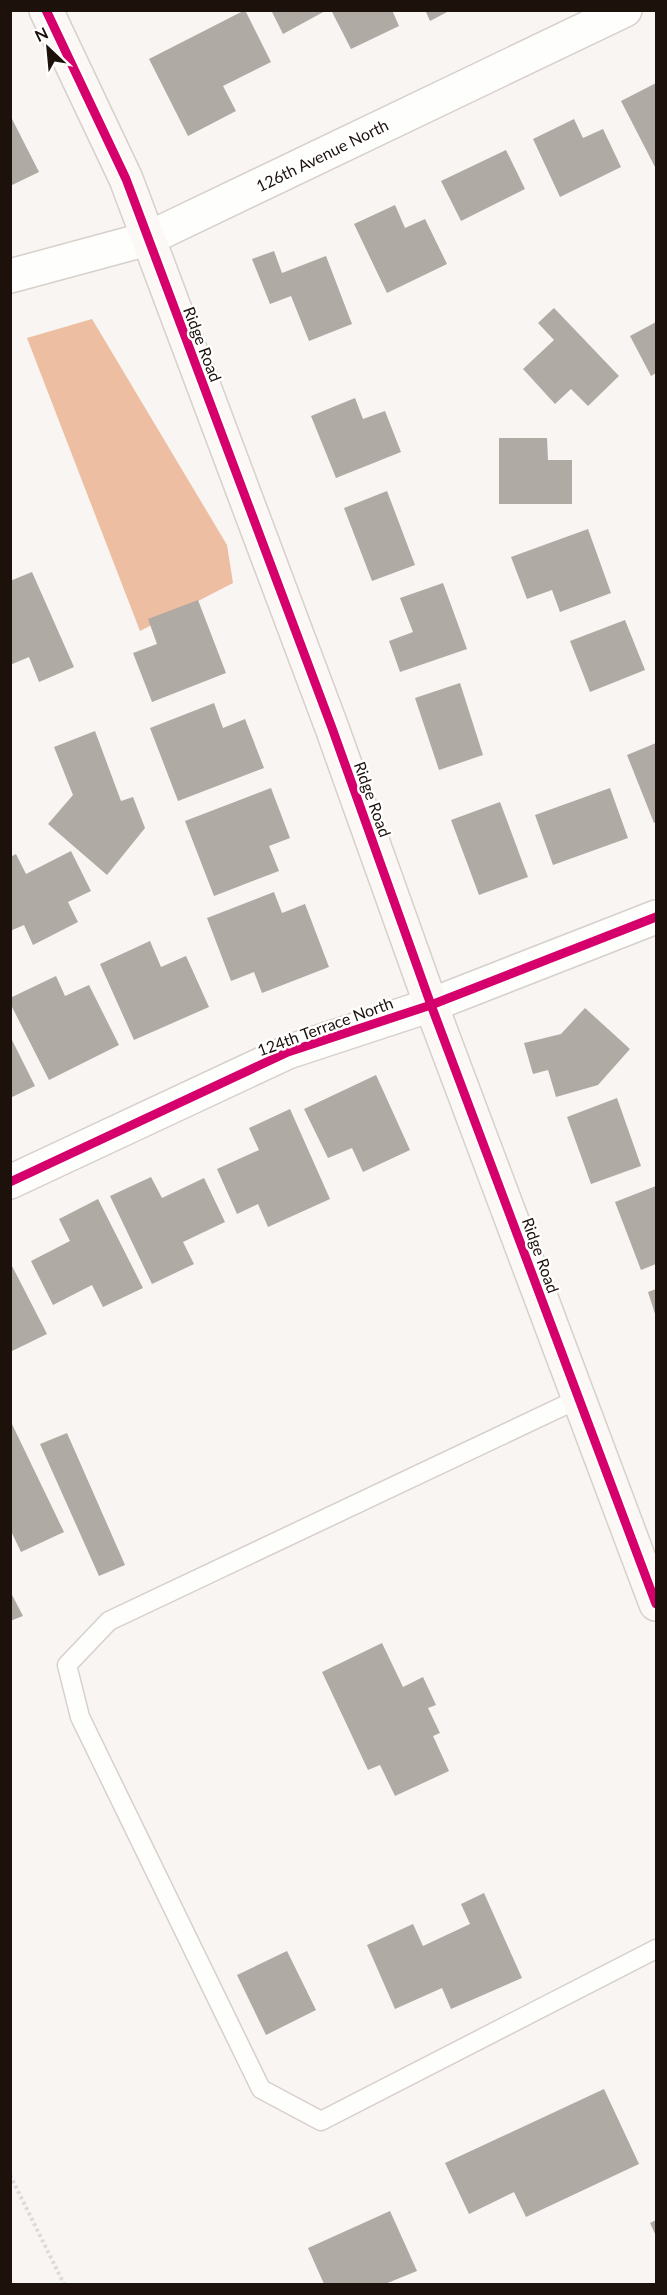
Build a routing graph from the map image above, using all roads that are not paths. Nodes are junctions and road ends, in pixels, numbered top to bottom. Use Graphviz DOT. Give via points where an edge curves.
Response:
graph roads {
  1 [pos="46,10"];
  2 [pos="625,10"];
  3 [pos="147,239"];
  4 [pos="10,276"];
  5 [pos="657,916"];
  6 [pos="431,1005"];
  7 [pos="10,1182"];
  8 [pos="578,1399"];
  9 [pos="657,1604"];
  10 [pos="657,1949"];
  1 -- 3 [label="street, Ridge Road" via="126,179"];
  2 -- 3 [label="street, 126th Avenue North"];
  3 -- 4 [label="street, 126th Avenue North"];
  3 -- 6 [label="street, Ridge Road" via="332,728"];
  5 -- 6 [label="street, 124th Terrace North"];
  6 -- 7 [label="street, 124th Terrace North" via="288,1052"];
  6 -- 8 [label="street, Ridge Road"];
  8 -- 9 [label="street, Ridge Road"];
  8 -- 10 [label="lane" via="109,1621 68,1665 80,1717 261,2089 321,2121"];
}
